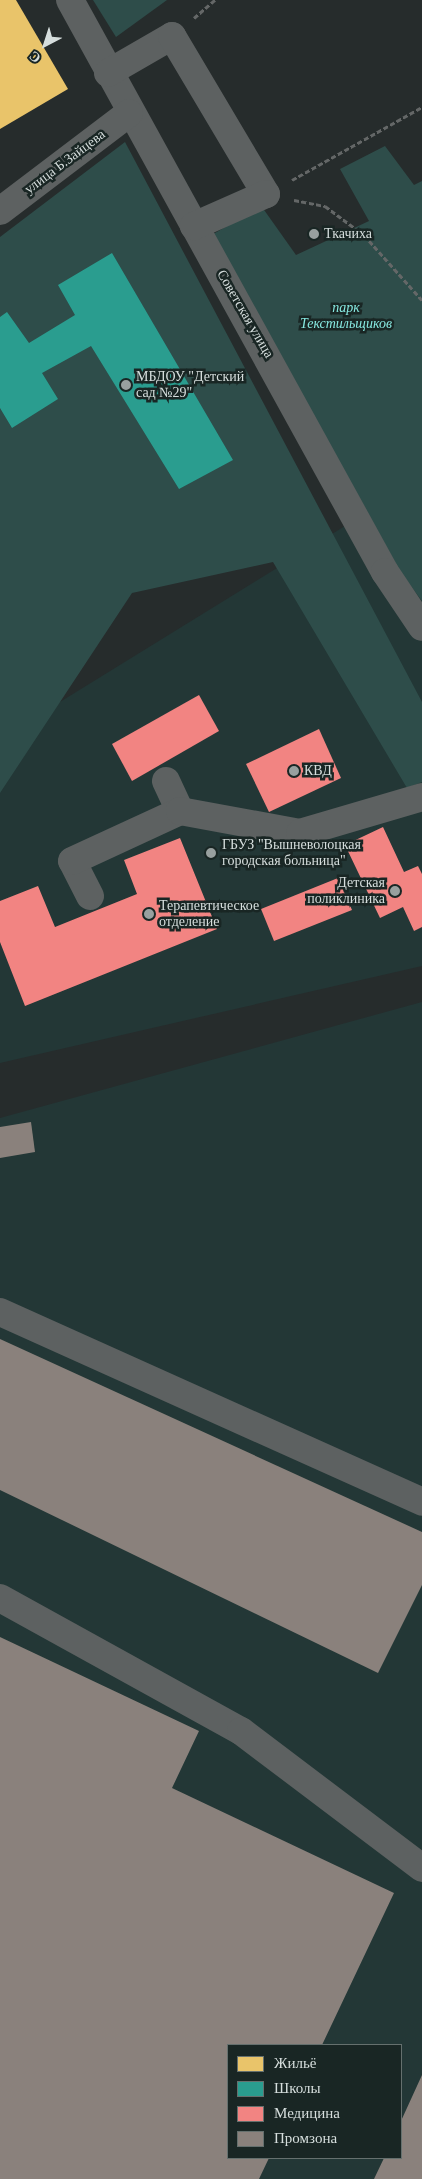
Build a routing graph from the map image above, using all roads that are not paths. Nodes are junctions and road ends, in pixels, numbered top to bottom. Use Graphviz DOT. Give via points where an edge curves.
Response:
graph roads {
  1 [pos="70,0"];
  2 [pos="108,73"];
  3 [pos="129,113"];
  4 [pos="0,210"];
  5 [pos="194,226"];
  6 [pos="422,627"];
  7 [pos="166,781"];
  8 [pos="422,797"];
  9 [pos="180,811"];
  10 [pos="90,896"];
  11 [pos="0,1312"];
  12 [pos="422,1502"];
  13 [pos="0,1598"];
  14 [pos="422,1868"];
  1 -- 2 [label="street, Советская улица"];
  2 -- 3 [label="street, Советская улица"];
  2 -- 5 [label="street" via="172,36 266,194"];
  3 -- 4 [label="street, улица Б.Зайцева"];
  3 -- 5 [label="street, Советская улица"];
  5 -- 6 [label="street, Советская улица" via="385,572"];
  7 -- 9 [label="street"];
  8 -- 9 [label="street" via="300,833"];
  9 -- 10 [label="street" via="72,862"];
  11 -- 12 [label="street"];
  13 -- 14 [label="street" via="241,1731"];
}
